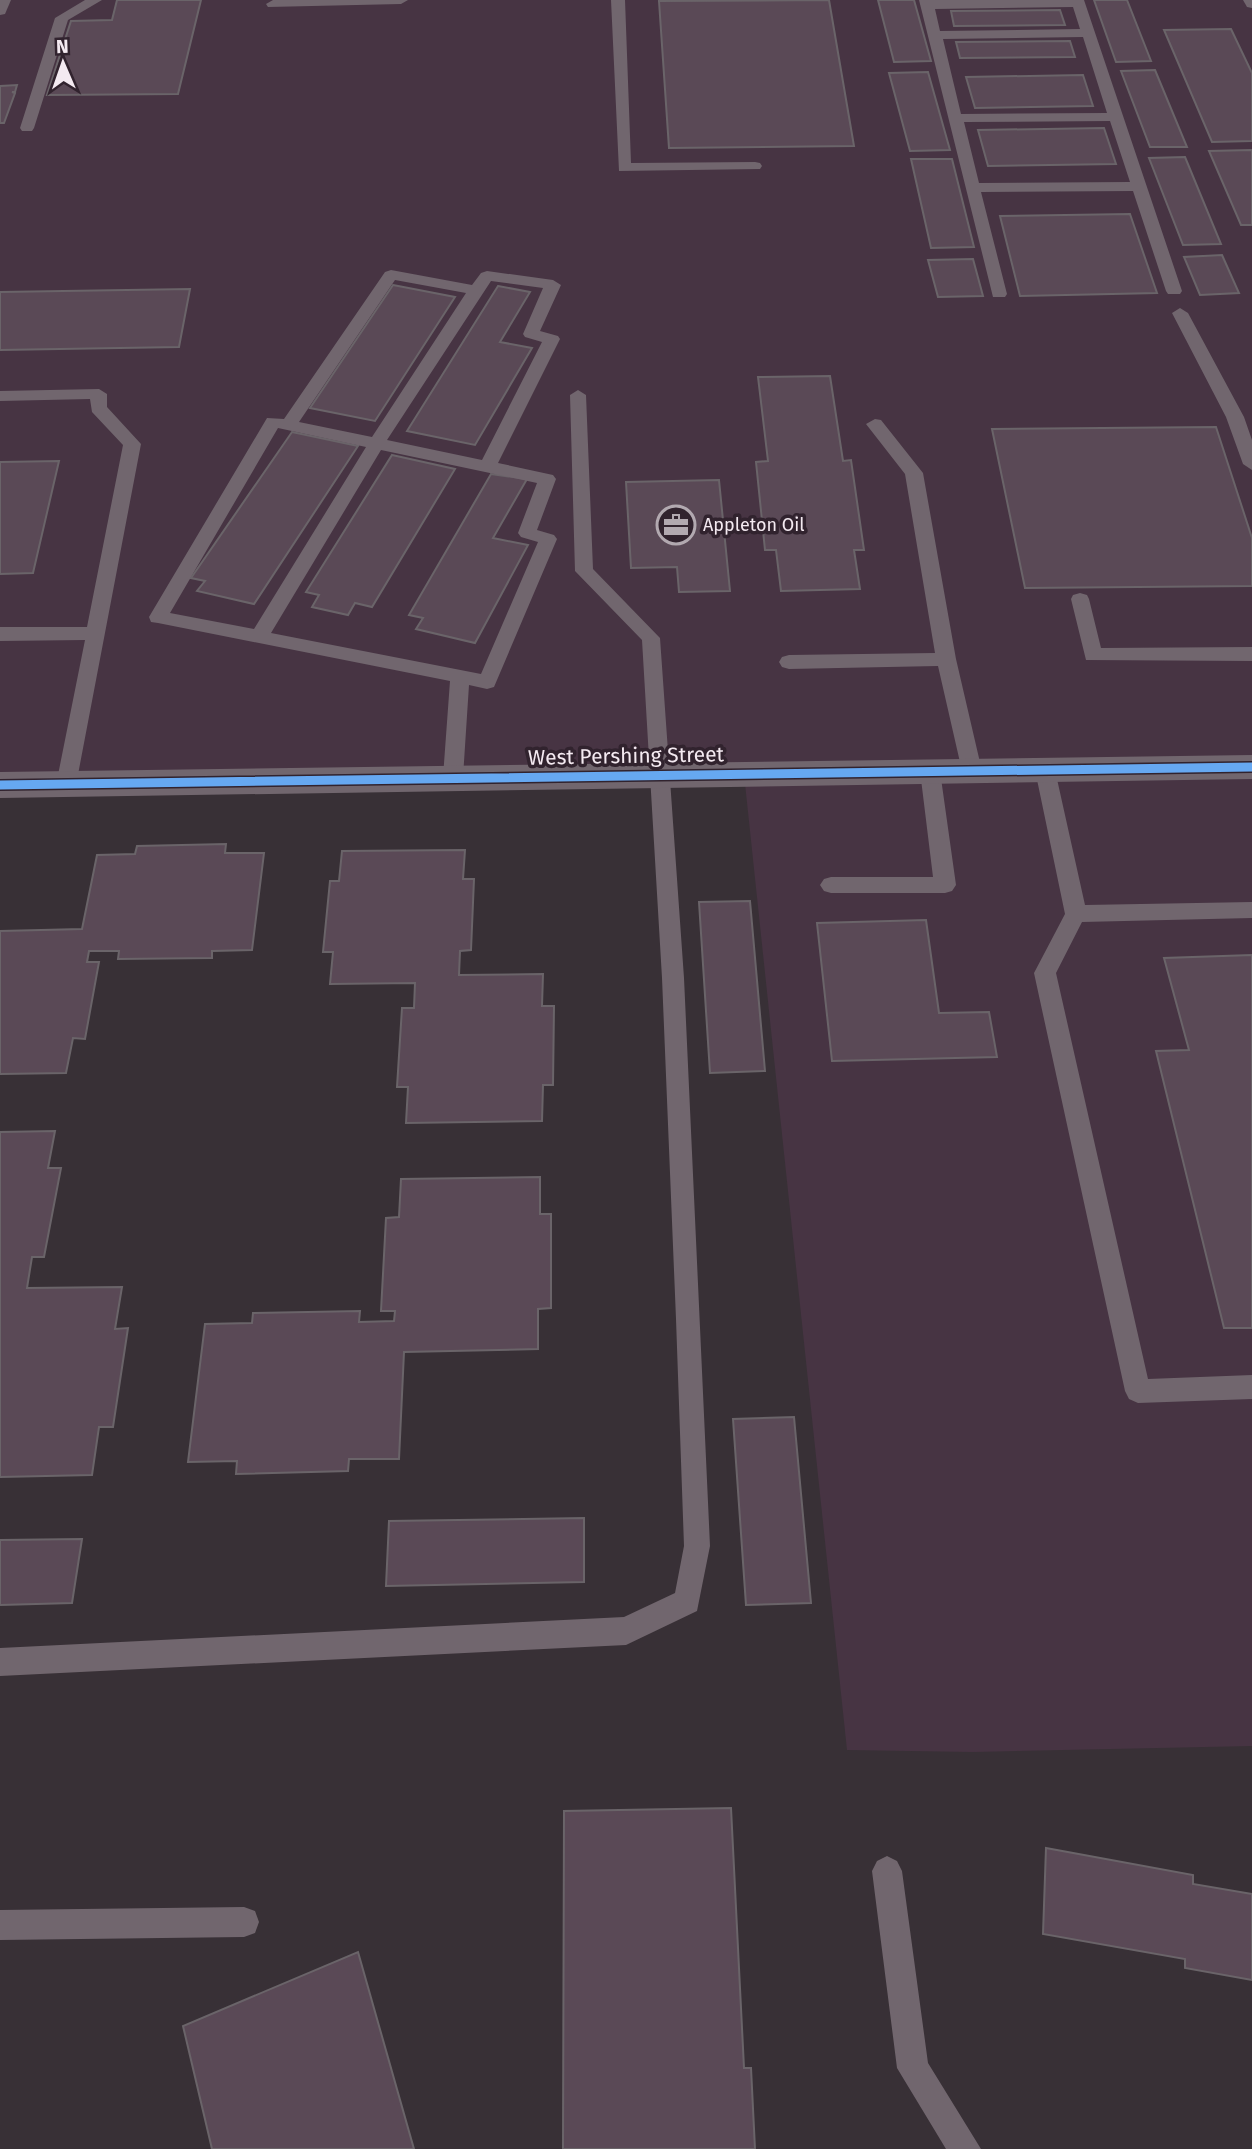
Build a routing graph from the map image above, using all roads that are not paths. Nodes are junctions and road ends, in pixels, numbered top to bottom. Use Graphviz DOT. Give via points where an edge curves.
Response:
graph roads {
  1 [pos="4,0"];
  2 [pos="95,0"];
  3 [pos="401,0"];
  4 [pos="618,0"];
  5 [pos="1078,1"];
  6 [pos="926,3"];
  7 [pos="273,4"];
  8 [pos="0,11"];
  9 [pos="1088,33"];
  10 [pos="934,34"];
  11 [pos="1116,117"];
  12 [pos="955,118"];
  13 [pos="27,128"];
  14 [pos="755,166"];
  15 [pos="1139,187"];
  16 [pos="972,188"];
  17 [pos="476,290"];
  18 [pos="1174,291"];
  19 [pos="999,293"];
  20 [pos="1180,313"];
  21 [pos="578,395"];
  22 [pos="0,396"];
  23 [pos="875,424"];
  24 [pos="288,425"];
  25 [pos="377,443"];
  26 [pos="1252,464"];
  27 [pos="487,467"];
  28 [pos="1080,599"];
  29 [pos="95,633"];
  30 [pos="0,634"];
  31 [pos="259,636"];
  32 [pos="1252,653"];
  33 [pos="946,659"];
  34 [pos="789,662"];
  35 [pos="460,676"];
  36 [pos="1252,767"];
  37 [pos="1045,770"];
  38 [pos="930,771"];
  39 [pos="972,771"];
  40 [pos="663,775"];
  41 [pos="453,777"];
  42 [pos="0,785"];
  43 [pos="65,785"];
  44 [pos="831,885"];
  45 [pos="1252,910"];
  46 [pos="1076,914"];
  47 [pos="1252,1387"];
  48 [pos="0,1662"];
  49 [pos="887,1871"];
  50 [pos="244,1922"];
  51 [pos="0,1925"];
  52 [pos="965,2149"];
  1 -- 8 [label="lane"];
  2 -- 13 [label="lane" via="62,18"];
  3 -- 7 [label="lane"];
  4 -- 14 [label="lane" via="624,168"];
  5 -- 6 [label="lane"];
  5 -- 9 [label="lane"];
  6 -- 10 [label="lane"];
  9 -- 10 [label="lane"];
  9 -- 11 [label="lane"];
  10 -- 12 [label="lane"];
  11 -- 12 [label="lane"];
  11 -- 15 [label="lane"];
  12 -- 16 [label="lane"];
  15 -- 16 [label="lane"];
  15 -- 18 [label="lane"];
  16 -- 19 [label="lane"];
  17 -- 24 [label="lane" via="391,275"];
  17 -- 25 [label="lane"];
  17 -- 27 [label="lane" via="487,276 553,285 531,334 552,339"];
  20 -- 26 [label="lane" via="1235,417"];
  21 -- 40 [label="lane" via="584,571 651,638"];
  22 -- 29 [label="lane" via="99,394 98,408 131,443"];
  23 -- 33 [label="lane" via="914,473"];
  24 -- 25 [label="lane"];
  24 -- 31 [label="lane" via="273,422 158,617"];
  25 -- 27 [label="lane"];
  25 -- 31 [label="lane"];
  27 -- 35 [label="lane" via="547,479 527,533 548,539 487,682"];
  28 -- 32 [label="lane" via="1093,655"];
  29 -- 30 [label="lane"];
  29 -- 43 [label="lane"];
  31 -- 35 [label="lane"];
  33 -- 34 [label="lane"];
  33 -- 39 [label="lane"];
  35 -- 41 [label="lane"];
  36 -- 37 [label="street, West Pershing Street"];
  37 -- 39 [label="street, West Pershing Street"];
  37 -- 46 [label="lane"];
  38 -- 39 [label="street, West Pershing Street"];
  38 -- 40 [label="street, West Pershing Street"];
  38 -- 44 [label="lane" via="945,885"];
  40 -- 41 [label="street, West Pershing Street"];
  40 -- 48 [label="lane" via="697,1546 687,1601 626,1630"];
  41 -- 43 [label="street, West Pershing Street"];
  42 -- 43 [label="street, West Pershing Street"];
  45 -- 46 [label="lane"];
  46 -- 47 [label="lane" via="1045,973 1138,1391"];
  49 -- 52 [label="lane" via="913,2068"];
  50 -- 51 [label="lane"];
}
